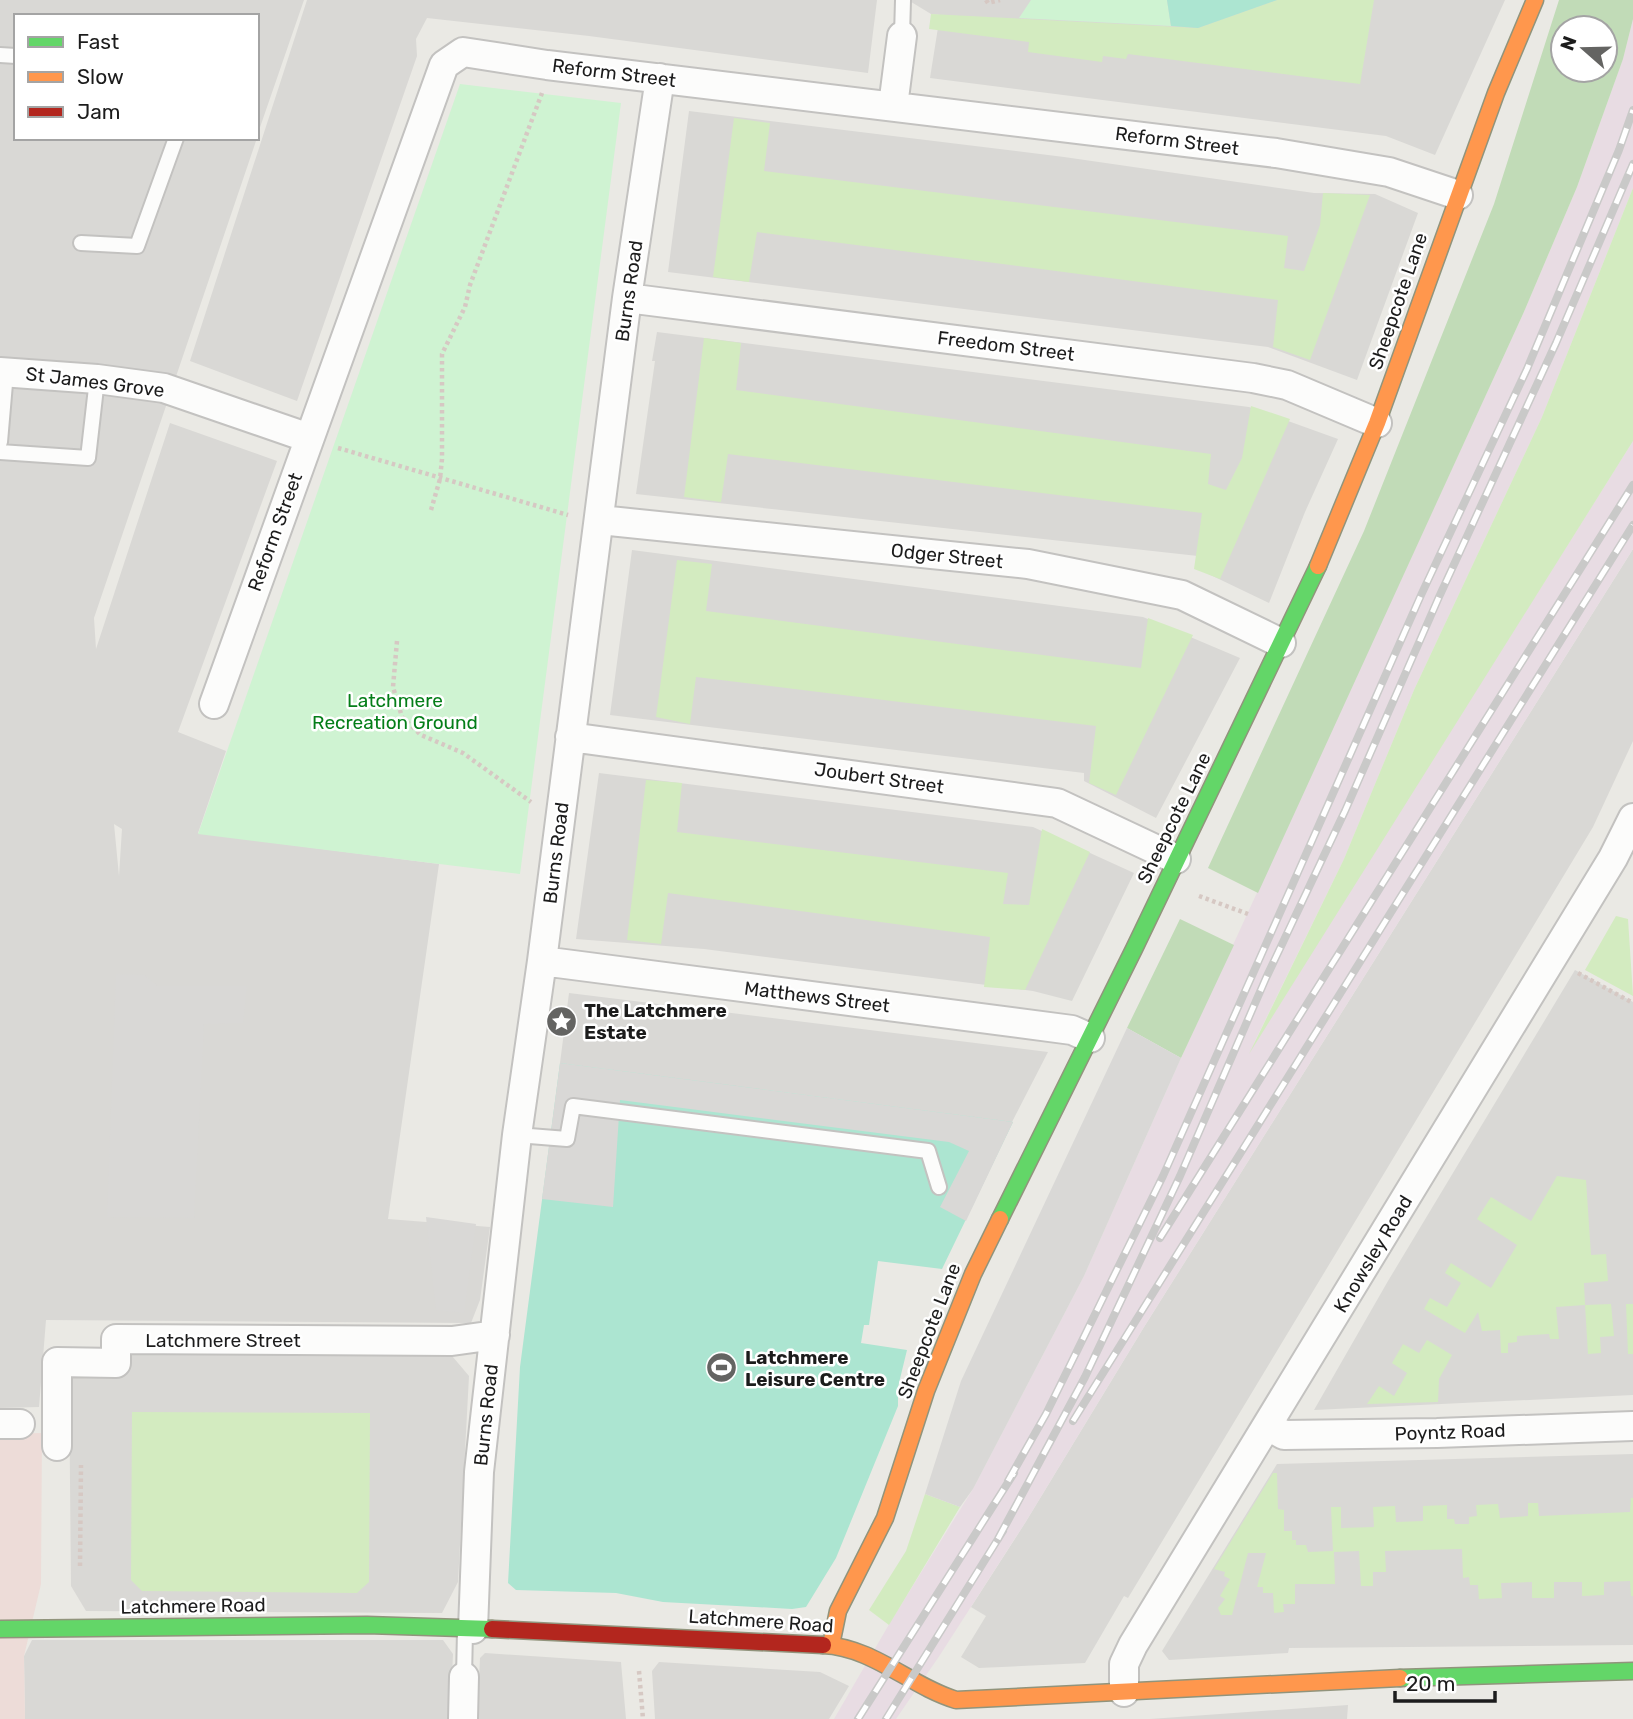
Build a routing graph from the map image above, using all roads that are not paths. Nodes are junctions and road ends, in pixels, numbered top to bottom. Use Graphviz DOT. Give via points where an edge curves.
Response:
graph roads {
  1 [pos="903,0"];
  2 [pos="1535,0"];
  3 [pos="902,36"];
  4 [pos="660,78"];
  5 [pos="894,106"];
  6 [pos="175,140"];
  7 [pos="1458,195"];
  8 [pos="81,243"];
  9 [pos="627,298"];
  10 [pos="3,372"];
  11 [pos="97,379"];
  12 [pos="1377,424"];
  13 [pos="309,438"];
  14 [pos="0,442"];
  15 [pos="0,452"];
  16 [pos="600,522"];
  17 [pos="1282,643"];
  18 [pos="214,704"];
  19 [pos="570,737"];
  20 [pos="1633,818"];
  21 [pos="1623,864"];
  22 [pos="1171,871"];
  23 [pos="542,961"];
  24 [pos="1090,1038"];
  25 [pos="517,1135"];
  26 [pos="939,1187"];
  27 [pos="495,1335"];
  28 [pos="1269,1426"];
  29 [pos="1633,1426"];
  30 [pos="57,1446"];
  31 [pos="0,1629"];
  32 [pos="469,1629"];
  33 [pos="831,1646"];
  34 [pos="1633,1671"];
  35 [pos="464,1677"];
  36 [pos="1124,1692"];
  37 [pos="463,1719"];
  1 -- 3 [label="lane"];
  2 -- 7 [label="main road, Sheepcote Lane"];
  3 -- 5 [label="street"];
  4 -- 5 [label="street, Reform Street"];
  4 -- 9 [label="street, Burns Road"];
  4 -- 13 [label="street, Reform Street" via="463,52 444,65"];
  5 -- 7 [label="street, Reform Street" via="1343,163 1389,172"];
  6 -- 8 [label="lane" via="137,246"];
  7 -- 12 [label="main road, Sheepcote Lane"];
  9 -- 12 [label="street, Freedom Street" via="1253,378 1287,385"];
  9 -- 16 [label="street, Burns Road"];
  10 -- 11 [label="street, St James Grove"];
  10 -- 14 [label="lane"];
  11 -- 13 [label="street, St James Grove" via="164,388"];
  11 -- 15 [label="lane" via="88,458"];
  12 -- 17 [label="main road, Sheepcote Lane"];
  13 -- 18 [label="street, Reform Street"];
  16 -- 17 [label="street, Odger Street" via="1028,564 1182,596"];
  16 -- 19 [label="street, Burns Road"];
  17 -- 22 [label="main road, Sheepcote Lane"];
  19 -- 22 [label="street, Joubert Street" via="1045,801 1080,812"];
  19 -- 23 [label="street, Burns Road"];
  20 -- 21 [label="street, Knowsley Road"];
  21 -- 28 [label="street, Knowsley Road" via="1550,959"];
  22 -- 24 [label="main road, Sheepcote Lane"];
  23 -- 24 [label="street, Matthews Street" via="1072,1030"];
  23 -- 25 [label="street, Burns Road"];
  24 -- 33 [label="main road, Sheepcote Lane" via="973,1274 926,1391 885,1518 838,1611"];
  25 -- 26 [label="lane" via="567,1139 573,1106 928,1151"];
  25 -- 27 [label="street, Burns Road"];
  27 -- 30 [label="street, Latchmere Street" via="452,1341 116,1339 116,1363 57,1362"];
  27 -- 32 [label="street, Burns Road" via="479,1472"];
  28 -- 29 [label="street, Poyntz Road" via="1284,1435"];
  28 -- 36 [label="street, Knowsley Road" via="1133,1645 1124,1664"];
  31 -- 32 [label="main road, Latchmere Road" via="367,1625"];
  32 -- 33 [label="main road, Latchmere Road"];
  32 -- 35 [label="lane"];
  33 -- 36 [label="main road, Latchmere Road" via="870,1656 933,1693 956,1699"];
  34 -- 36 [label="main road, Latchmere Road"];
  35 -- 37 [label="street"];
}
